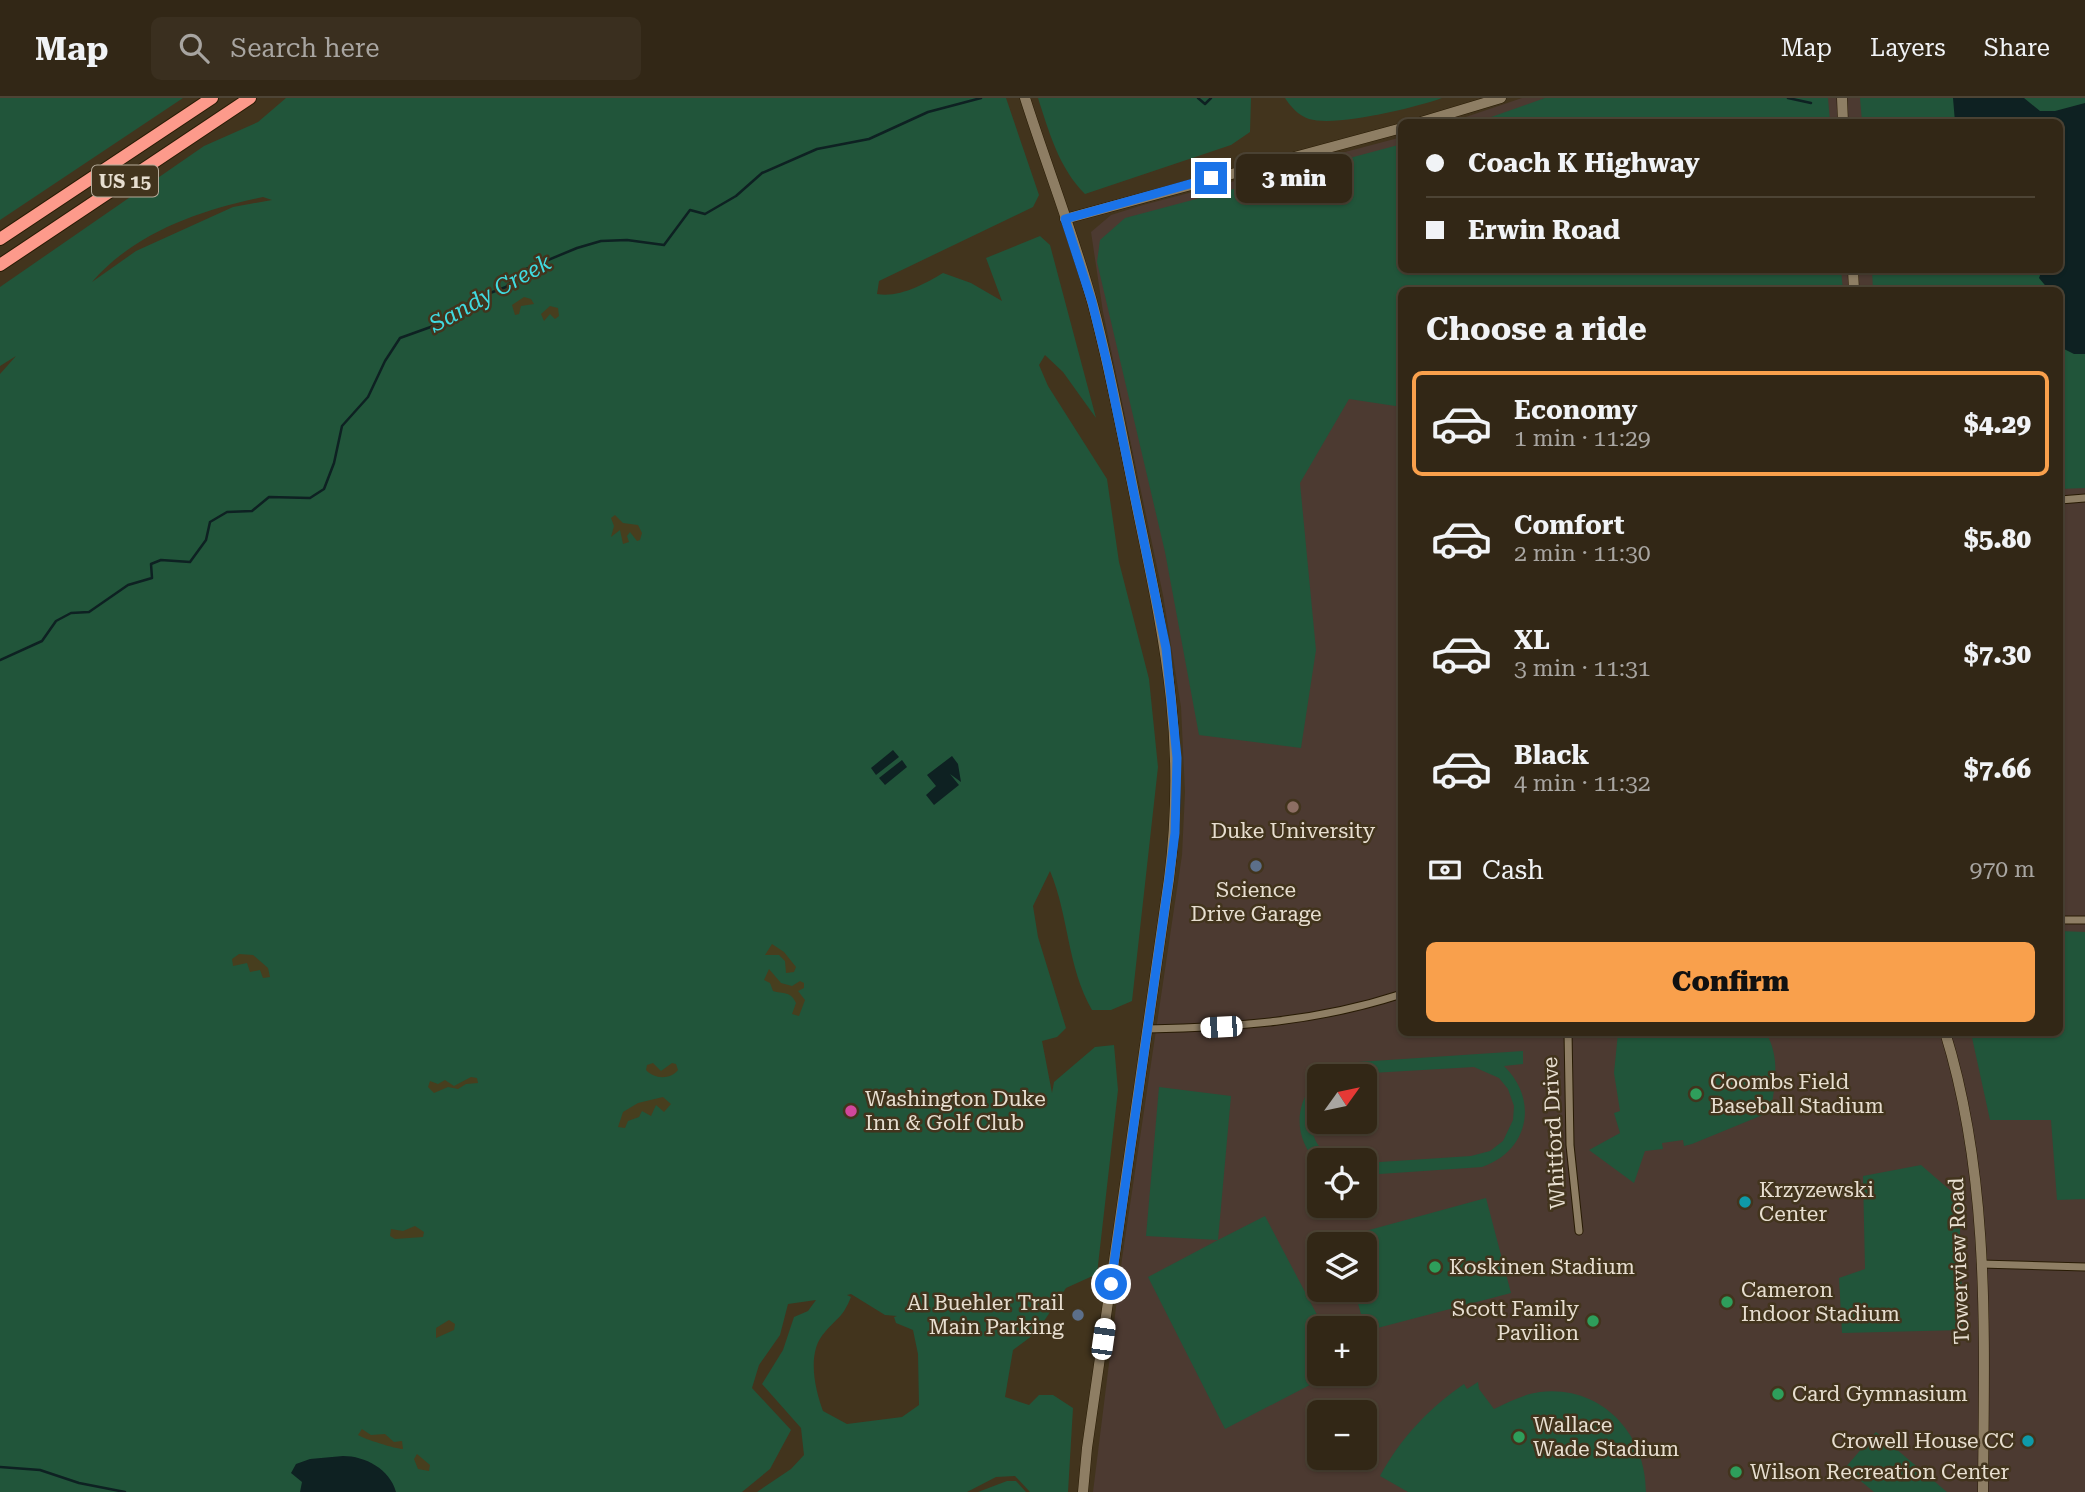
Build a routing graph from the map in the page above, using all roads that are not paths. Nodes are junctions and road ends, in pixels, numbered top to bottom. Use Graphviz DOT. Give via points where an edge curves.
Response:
graph roads {
  1 [pos="212,98"];
  2 [pos="250,98"];
  3 [pos="1025,98"];
  4 [pos="1501,98"];
  5 [pos="1842,98"];
  6 [pos="1431,119"];
  7 [pos="1843,119"];
  8 [pos="1398,129"];
  9 [pos="1065,219"];
  10 [pos="0,239"];
  11 [pos="0,265"];
  12 [pos="2085,498"];
  13 [pos="2063,500"];
  14 [pos="2063,920"];
  15 [pos="2085,920"];
  16 [pos="1398,995"];
  17 [pos="1147,1029"];
  18 [pos="1568,1036"];
  19 [pos="1946,1036"];
  20 [pos="1579,1231"];
  21 [pos="1981,1264"];
  22 [pos="2085,1267"];
  23 [pos="1083,1492"];
  24 [pos="1983,1492"];
  1 -- 10 [label="highway, US 15"];
  2 -- 11 [label="highway, US 15"];
  3 -- 9 [label="main road"];
  4 -- 6 [label="main road"];
  5 -- 7 [label="main road"];
  8 -- 9 [label="main road"];
  9 -- 17 [label="main road" via="1107,363 1172,693 1177,758 1175,833"];
  12 -- 13 [label="street"];
  14 -- 15 [label="street"];
  16 -- 17 [label="street" via="1301,1020"];
  17 -- 23 [label="main road"];
  18 -- 20 [label="street, Whitford Drive" via="1570,1145"];
  19 -- 21 [label="main road, Towerview Road" via="1971,1133"];
  21 -- 22 [label="street"];
  21 -- 24 [label="main road, Towerview Road"];
}
